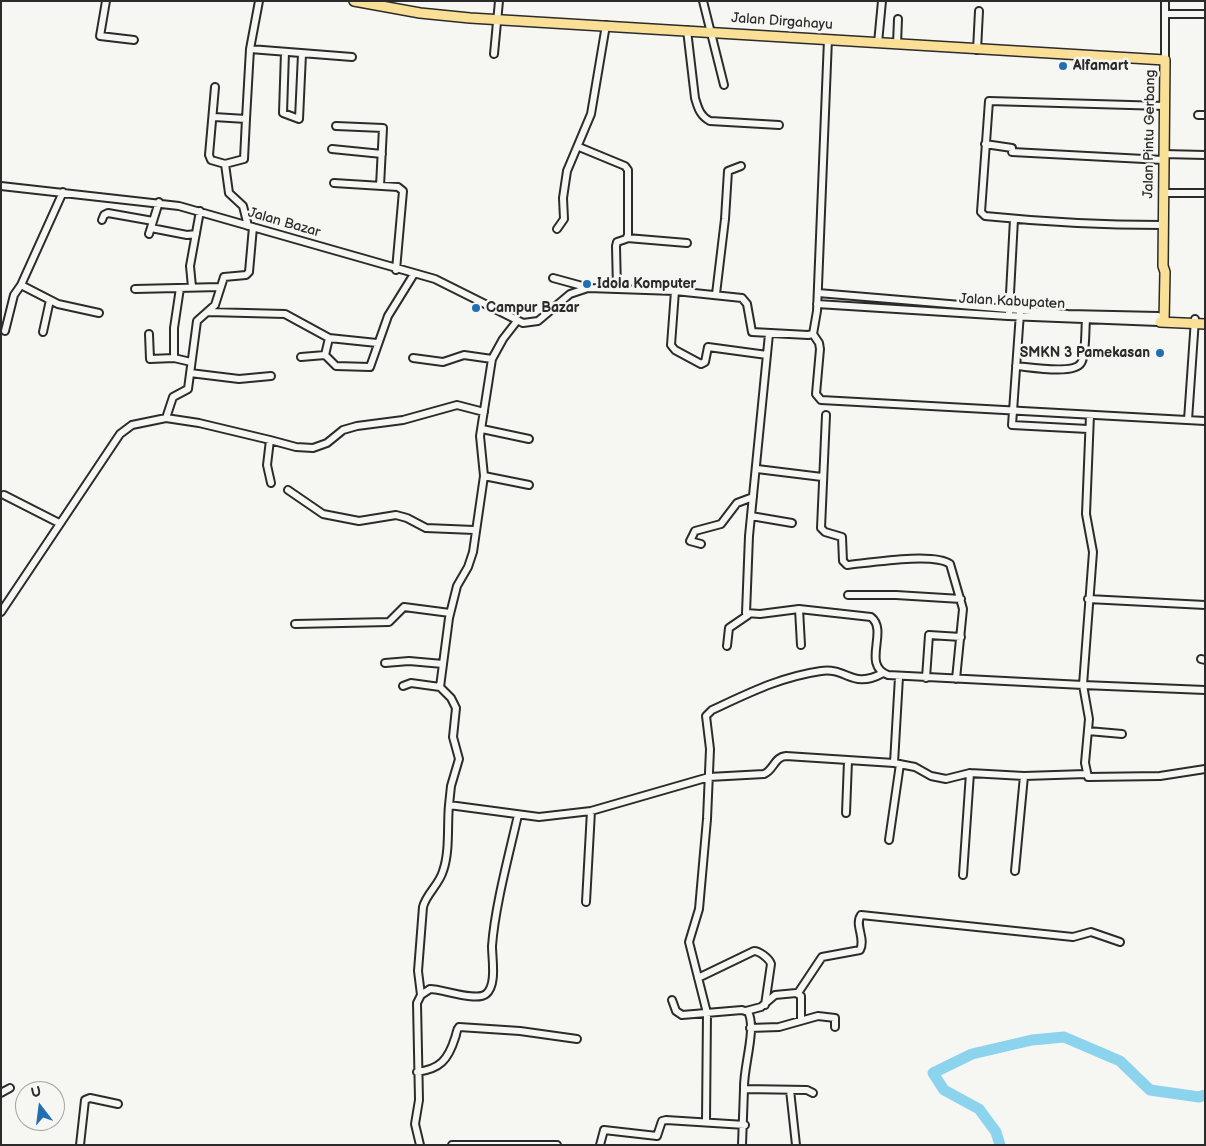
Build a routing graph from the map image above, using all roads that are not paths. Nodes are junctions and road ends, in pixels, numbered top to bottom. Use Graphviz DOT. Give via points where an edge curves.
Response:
graph roads {
  1 [pos="106,1"];
  2 [pos="259,1"];
  3 [pos="499,1"];
  4 [pos="702,1"];
  5 [pos="882,1"];
  6 [pos="1165,1"];
  7 [pos="358,2"];
  8 [pos="979,11"];
  9 [pos="1165,14"];
  10 [pos="1205,14"];
  11 [pos="898,18"];
  12 [pos="498,19"];
  13 [pos="606,25"];
  14 [pos="687,30"];
  15 [pos="710,31"];
  16 [pos="134,40"];
  17 [pos="828,40"];
  18 [pos="878,42"];
  19 [pos="897,44"];
  20 [pos="250,49"];
  21 [pos="977,50"];
  22 [pos="284,52"];
  23 [pos="302,54"];
  24 [pos="494,54"];
  25 [pos="352,57"];
  26 [pos="1165,60"];
  27 [pos="724,85"];
  28 [pos="215,87"];
  29 [pos="1165,106"];
  30 [pos="214,117"];
  31 [pos="246,119"];
  32 [pos="779,125"];
  33 [pos="336,126"];
  34 [pos="985,144"];
  35 [pos="579,147"];
  36 [pos="332,149"];
  37 [pos="382,154"];
  38 [pos="1205,155"];
  39 [pos="1163,157"];
  40 [pos="225,164"];
  41 [pos="741,166"];
  42 [pos="334,183"];
  43 [pos="1,186"];
  44 [pos="380,186"];
  45 [pos="63,192"];
  46 [pos="1162,193"];
  47 [pos="1205,193"];
  48 [pos="159,202"];
  49 [pos="200,211"];
  50 [pos="1014,219"];
  51 [pos="102,220"];
  52 [pos="1162,225"];
  53 [pos="250,227"];
  54 [pos="151,228"];
  55 [pos="557,229"];
  56 [pos="196,234"];
  57 [pos="627,238"];
  58 [pos="687,243"];
  59 [pos="396,270"];
  60 [pos="414,274"];
  61 [pos="553,278"];
  62 [pos="20,285"];
  63 [pos="192,287"];
  64 [pos="180,288"];
  65 [pos="220,288"];
  66 [pos="588,288"];
  67 [pos="135,289"];
  68 [pos="617,289"];
  69 [pos="675,291"];
  70 [pos="716,294"];
  71 [pos="818,294"];
  72 [pos="50,300"];
  73 [pos="818,304"];
  74 [pos="1009,308"];
  75 [pos="208,312"];
  76 [pos="1020,312"];
  77 [pos="98,313"];
  78 [pos="1008,316"];
  79 [pos="1161,319"];
  80 [pos="1086,320"];
  81 [pos="517,321"];
  82 [pos="1200,321"];
  83 [pos="5,331"];
  84 [pos="43,332"];
  85 [pos="149,334"];
  86 [pos="769,334"];
  87 [pos="813,334"];
  88 [pos="329,338"];
  89 [pos="377,343"];
  90 [pos="325,355"];
  91 [pos="768,355"];
  92 [pos="302,357"];
  93 [pos="174,358"];
  94 [pos="413,358"];
  95 [pos="492,359"];
  96 [pos="192,362"];
  97 [pos="1016,366"];
  98 [pos="190,373"];
  99 [pos="270,376"];
  100 [pos="1013,410"];
  101 [pos="484,412"];
  102 [pos="826,415"];
  103 [pos="1090,415"];
  104 [pos="166,418"];
  105 [pos="1188,420"];
  106 [pos="1205,421"];
  107 [pos="482,429"];
  108 [pos="1088,429"];
  109 [pos="529,439"];
  110 [pos="270,440"];
  111 [pos="757,469"];
  112 [pos="484,476"];
  113 [pos="822,477"];
  114 [pos="271,483"];
  115 [pos="529,485"];
  116 [pos="288,490"];
  117 [pos="4,495"];
  118 [pos="753,497"];
  119 [pos="752,516"];
  120 [pos="59,523"];
  121 [pos="792,523"];
  122 [pos="474,530"];
  123 [pos="701,544"];
  124 [pos="848,595"];
  125 [pos="961,599"];
  126 [pos="1088,599"];
  127 [pos="1205,605"];
  128 [pos="799,609"];
  129 [pos="1,612"];
  130 [pos="450,613"];
  131 [pos="748,614"];
  132 [pos="296,624"];
  133 [pos="960,636"];
  134 [pos="801,645"];
  135 [pos="727,646"];
  136 [pos="385,663"];
  137 [pos="443,664"];
  138 [pos="883,673"];
  139 [pos="899,677"];
  140 [pos="926,678"];
  141 [pos="956,679"];
  142 [pos="1083,685"];
  143 [pos="403,686"];
  144 [pos="440,688"];
  145 [pos="1205,690"];
  146 [pos="1088,731"];
  147 [pos="1122,734"];
  148 [pos="848,761"];
  149 [pos="897,764"];
  150 [pos="1205,769"];
  151 [pos="970,772"];
  152 [pos="1086,774"];
  153 [pos="1024,776"];
  154 [pos="709,777"];
  155 [pos="449,805"];
  156 [pos="591,811"];
  157 [pos="846,813"];
  158 [pos="518,815"];
  159 [pos="890,840"];
  160 [pos="1015,872"];
  161 [pos="963,874"];
  162 [pos="586,902"];
  163 [pos="1120,942"];
  164 [pos="698,978"];
  165 [pos="798,993"];
  166 [pos="421,995"];
  167 [pos="672,1000"];
  168 [pos="765,1005"];
  169 [pos="746,1011"];
  170 [pos="707,1012"];
  171 [pos="801,1019"];
  172 [pos="836,1027"];
  173 [pos="750,1028"];
  174 [pos="577,1039"];
  175 [pos="417,1072"];
  176 [pos="10,1088"];
  177 [pos="744,1089"];
  178 [pos="790,1090"];
  179 [pos="1,1093"];
  180 [pos="813,1093"];
  181 [pos="118,1104"];
  182 [pos="706,1121"];
  183 [pos="744,1125"];
  184 [pos="80,1145"];
  185 [pos="420,1145"];
  186 [pos="454,1145"];
  187 [pos="557,1145"];
  188 [pos="600,1145"];
  189 [pos="742,1145"];
  190 [pos="796,1145"];
  1 -- 16 [label="street" via="100,36"];
  2 -- 20 [label="street"];
  3 -- 12 [label="street"];
  4 -- 15 [label="street"];
  5 -- 18 [label="street"];
  6 -- 9 [label="street, Jalan Pintu Gerbang"];
  7 -- 12 [label="main road, Jalan Dirgahayu" via="397,10"];
  8 -- 21 [label="street"];
  9 -- 10 [label="street"];
  9 -- 26 [label="street, Jalan Pintu Gerbang"];
  11 -- 19 [label="street"];
  12 -- 13 [label="main road, Jalan Dirgahayu"];
  12 -- 24 [label="street"];
  13 -- 14 [label="main road, Jalan Dirgahayu"];
  13 -- 35 [label="street" via="591,114"];
  14 -- 15 [label="main road, Jalan Dirgahayu"];
  14 -- 32 [label="street" via="695,98 705,119"];
  15 -- 17 [label="main road, Jalan Dirgahayu"];
  15 -- 27 [label="street"];
  17 -- 18 [label="main road, Jalan Dirgahayu"];
  17 -- 71 [label="street"];
  18 -- 19 [label="main road, Jalan Dirgahayu"];
  19 -- 21 [label="main road, Jalan Dirgahayu"];
  20 -- 22 [label="street"];
  20 -- 31 [label="street"];
  21 -- 26 [label="main road, Jalan Dirgahayu"];
  22 -- 23 [label="street"];
  22 -- 23 [label="street" via="283,113 299,119"];
  23 -- 25 [label="street"];
  26 -- 29 [label="main road, Jalan Pintu Gerbang"];
  28 -- 30 [label="street"];
  29 -- 34 [label="street" via="990,100"];
  29 -- 39 [label="main road, Jalan Pintu Gerbang"];
  30 -- 31 [label="street"];
  30 -- 40 [label="street" via="209,155 211,160"];
  31 -- 40 [label="street" via="244,159"];
  33 -- 37 [label="street" via="383,128"];
  34 -- 39 [label="street" via="1012,148 1012,152"];
  34 -- 50 [label="street" via="982,215"];
  35 -- 55 [label="street" via="567,170 564,219"];
  35 -- 57 [label="street" via="628,170"];
  36 -- 37 [label="street"];
  37 -- 44 [label="street"];
  38 -- 39 [label="street"];
  39 -- 46 [label="main road, Jalan Pintu Gerbang"];
  40 -- 53 [label="street" via="229,193 243,206"];
  41 -- 70 [label="street" via="728,171"];
  42 -- 44 [label="street"];
  43 -- 45 [label="street, Jalan Bazar"];
  44 -- 59 [label="street" via="398,187 403,191"];
  45 -- 48 [label="street, Jalan Bazar"];
  45 -- 62 [label="street"];
  46 -- 47 [label="street"];
  46 -- 52 [label="main road, Jalan Pintu Gerbang"];
  48 -- 49 [label="street, Jalan Bazar"];
  48 -- 54 [label="street"];
  49 -- 53 [label="street, Jalan Bazar"];
  49 -- 56 [label="street"];
  50 -- 52 [label="street"];
  50 -- 74 [label="street"];
  51 -- 54 [label="street" via="108,213"];
  52 -- 79 [label="main road, Jalan Pintu Gerbang"];
  53 -- 59 [label="street, Jalan Bazar"];
  53 -- 65 [label="street" via="249,272 246,276 226,276"];
  54 -- 56 [label="street"];
  56 -- 63 [label="street" via="190,266"];
  57 -- 58 [label="street"];
  57 -- 68 [label="street" via="616,246"];
  59 -- 60 [label="street, Jalan Bazar"];
  60 -- 81 [label="street, Jalan Bazar" via="446,283"];
  60 -- 89 [label="street" via="388,316"];
  61 -- 66 [label="street"];
  62 -- 72 [label="street"];
  62 -- 83 [label="street" via="14,295"];
  63 -- 64 [label="street"];
  63 -- 65 [label="street"];
  64 -- 67 [label="street"];
  64 -- 93 [label="street" via="174,328"];
  65 -- 75 [label="street" via="215,305"];
  66 -- 68 [label="street"];
  66 -- 81 [label="street" via="570,294 546,316 533,323"];
  68 -- 69 [label="street"];
  69 -- 70 [label="street"];
  69 -- 91 [label="street" via="670,340 675,350 701,364 705,362 708,347"];
  70 -- 86 [label="street" via="745,300 751,331"];
  71 -- 73 [label="street"];
  71 -- 74 [label="street, Jalan Kabupaten"];
  72 -- 77 [label="street"];
  72 -- 84 [label="street"];
  73 -- 78 [label="street, Jalan Kabupaten"];
  73 -- 87 [label="street"];
  74 -- 76 [label="street, Jalan Kabupaten"];
  74 -- 78 [label="street"];
  75 -- 88 [label="street" via="285,314"];
  75 -- 96 [label="street" via="197,322"];
  76 -- 78 [label="street, Jalan Kabupaten"];
  76 -- 79 [label="street, Jalan Kabupaten"];
  76 -- 80 [label="street, Jalan Kabupaten"];
  76 -- 97 [label="street"];
  79 -- 80 [label="street, Jalan Kabupaten"];
  79 -- 82 [label="main road, Jalan Kabupaten"];
  80 -- 97 [label="street" via="1083,360 1077,367 1068,370"];
  81 -- 95 [label="street"];
  82 -- 105 [label="street"];
  85 -- 93 [label="street" via="150,360"];
  86 -- 87 [label="street"];
  86 -- 91 [label="street"];
  87 -- 100 [label="street" via="820,349 816,394 821,400"];
  88 -- 89 [label="street"];
  88 -- 90 [label="street"];
  89 -- 90 [label="street" via="368,367 336,366"];
  90 -- 92 [label="street"];
  91 -- 111 [label="street"];
  93 -- 96 [label="street"];
  94 -- 95 [label="street" via="443,362 464,355"];
  95 -- 101 [label="street"];
  96 -- 98 [label="street"];
  97 -- 100 [label="street"];
  98 -- 99 [label="street" via="239,379"];
  98 -- 104 [label="street" via="188,389 173,397"];
  100 -- 103 [label="street"];
  100 -- 108 [label="street" via="1012,425"];
  101 -- 107 [label="street"];
  101 -- 110 [label="street" via="457,405 403,420 357,426 343,430 327,443 313,448"];
  102 -- 113 [label="street"];
  103 -- 105 [label="street"];
  103 -- 108 [label="street"];
  104 -- 110 [label="street"];
  104 -- 120 [label="street" via="132,425 124,430"];
  105 -- 106 [label="street"];
  107 -- 109 [label="street"];
  107 -- 112 [label="street" via="480,447"];
  108 -- 126 [label="street" via="1086,514 1093,552"];
  110 -- 114 [label="street" via="267,464"];
  111 -- 113 [label="street"];
  111 -- 118 [label="street"];
  112 -- 115 [label="street"];
  112 -- 122 [label="street"];
  113 -- 125 [label="street" via="821,528 842,538 845,564 946,561 951,566"];
  116 -- 122 [label="street" via="323,514 359,520 396,516 408,518 426,528"];
  117 -- 120 [label="street"];
  118 -- 119 [label="street"];
  118 -- 123 [label="street" via="737,503 722,524 695,531 690,541"];
  119 -- 121 [label="street"];
  119 -- 131 [label="street" via="745,610"];
  120 -- 129 [label="street"];
  122 -- 130 [label="street" via="472,560 457,586"];
  124 -- 125 [label="street"];
  125 -- 133 [label="street"];
  126 -- 127 [label="street"];
  126 -- 142 [label="street"];
  128 -- 131 [label="street"];
  128 -- 134 [label="street"];
  128 -- 138 [label="street" via="874,619 875,661"];
  130 -- 132 [label="street" via="404,607 389,622"];
  130 -- 137 [label="street"];
  131 -- 135 [label="street" via="729,628"];
  133 -- 140 [label="street" via="929,635"];
  133 -- 141 [label="street"];
  136 -- 137 [label="street"];
  137 -- 144 [label="street"];
  138 -- 139 [label="street"];
  138 -- 154 [label="street" via="871,680 861,680 819,671 762,685 712,710 705,718 710,750"];
  139 -- 140 [label="street"];
  139 -- 149 [label="street"];
  140 -- 141 [label="street"];
  141 -- 142 [label="street"];
  142 -- 145 [label="street"];
  142 -- 146 [label="street" via="1088,706"];
  143 -- 144 [label="street" via="411,683"];
  144 -- 155 [label="street" via="456,708 453,737 459,759"];
  146 -- 147 [label="street"];
  146 -- 152 [label="street"];
  148 -- 149 [label="street"];
  148 -- 154 [label="street" via="782,756 764,774"];
  148 -- 157 [label="street"];
  149 -- 151 [label="street" via="915,767 946,780"];
  149 -- 159 [label="street"];
  150 -- 152 [label="street" via="1122,778 1092,778"];
  151 -- 153 [label="street"];
  151 -- 161 [label="street"];
  152 -- 153 [label="street"];
  153 -- 160 [label="street"];
  154 -- 156 [label="street"];
  154 -- 164 [label="street" via="699,909 690,942"];
  155 -- 158 [label="street"];
  155 -- 166 [label="street" via="444,868 439,881 424,900 418,971"];
  156 -- 158 [label="street" via="538,817"];
  156 -- 162 [label="street"];
  158 -- 166 [label="street" via="495,924 489,990 475,997 437,989"];
  163 -- 165 [label="street" via="1091,932 1073,937 861,914 858,920 860,950 822,957"];
  164 -- 168 [label="street" via="754,951 758,952 771,964"];
  164 -- 170 [label="street"];
  165 -- 168 [label="street" via="775,994"];
  165 -- 171 [label="street"];
  166 -- 175 [label="street" via="416,1012"];
  167 -- 170 [label="street" via="678,1014"];
  168 -- 169 [label="street"];
  169 -- 170 [label="street"];
  169 -- 173 [label="street" via="751,1019"];
  170 -- 182 [label="street"];
  171 -- 172 [label="street" via="833,1017"];
  171 -- 173 [label="street" via="779,1027"];
  173 -- 177 [label="street"];
  174 -- 175 [label="street" via="459,1027 448,1055 440,1064"];
  175 -- 185 [label="street" via="419,1100 415,1124"];
  176 -- 179 [label="street"];
  177 -- 178 [label="street"];
  177 -- 183 [label="street"];
  178 -- 180 [label="street"];
  178 -- 190 [label="street"];
  181 -- 184 [label="street" via="90,1098 85,1100"];
  182 -- 183 [label="street"];
  182 -- 188 [label="street" via="664,1120 657,1136 605,1130"];
  183 -- 189 [label="street"];
  186 -- 187 [label="street"];
}
